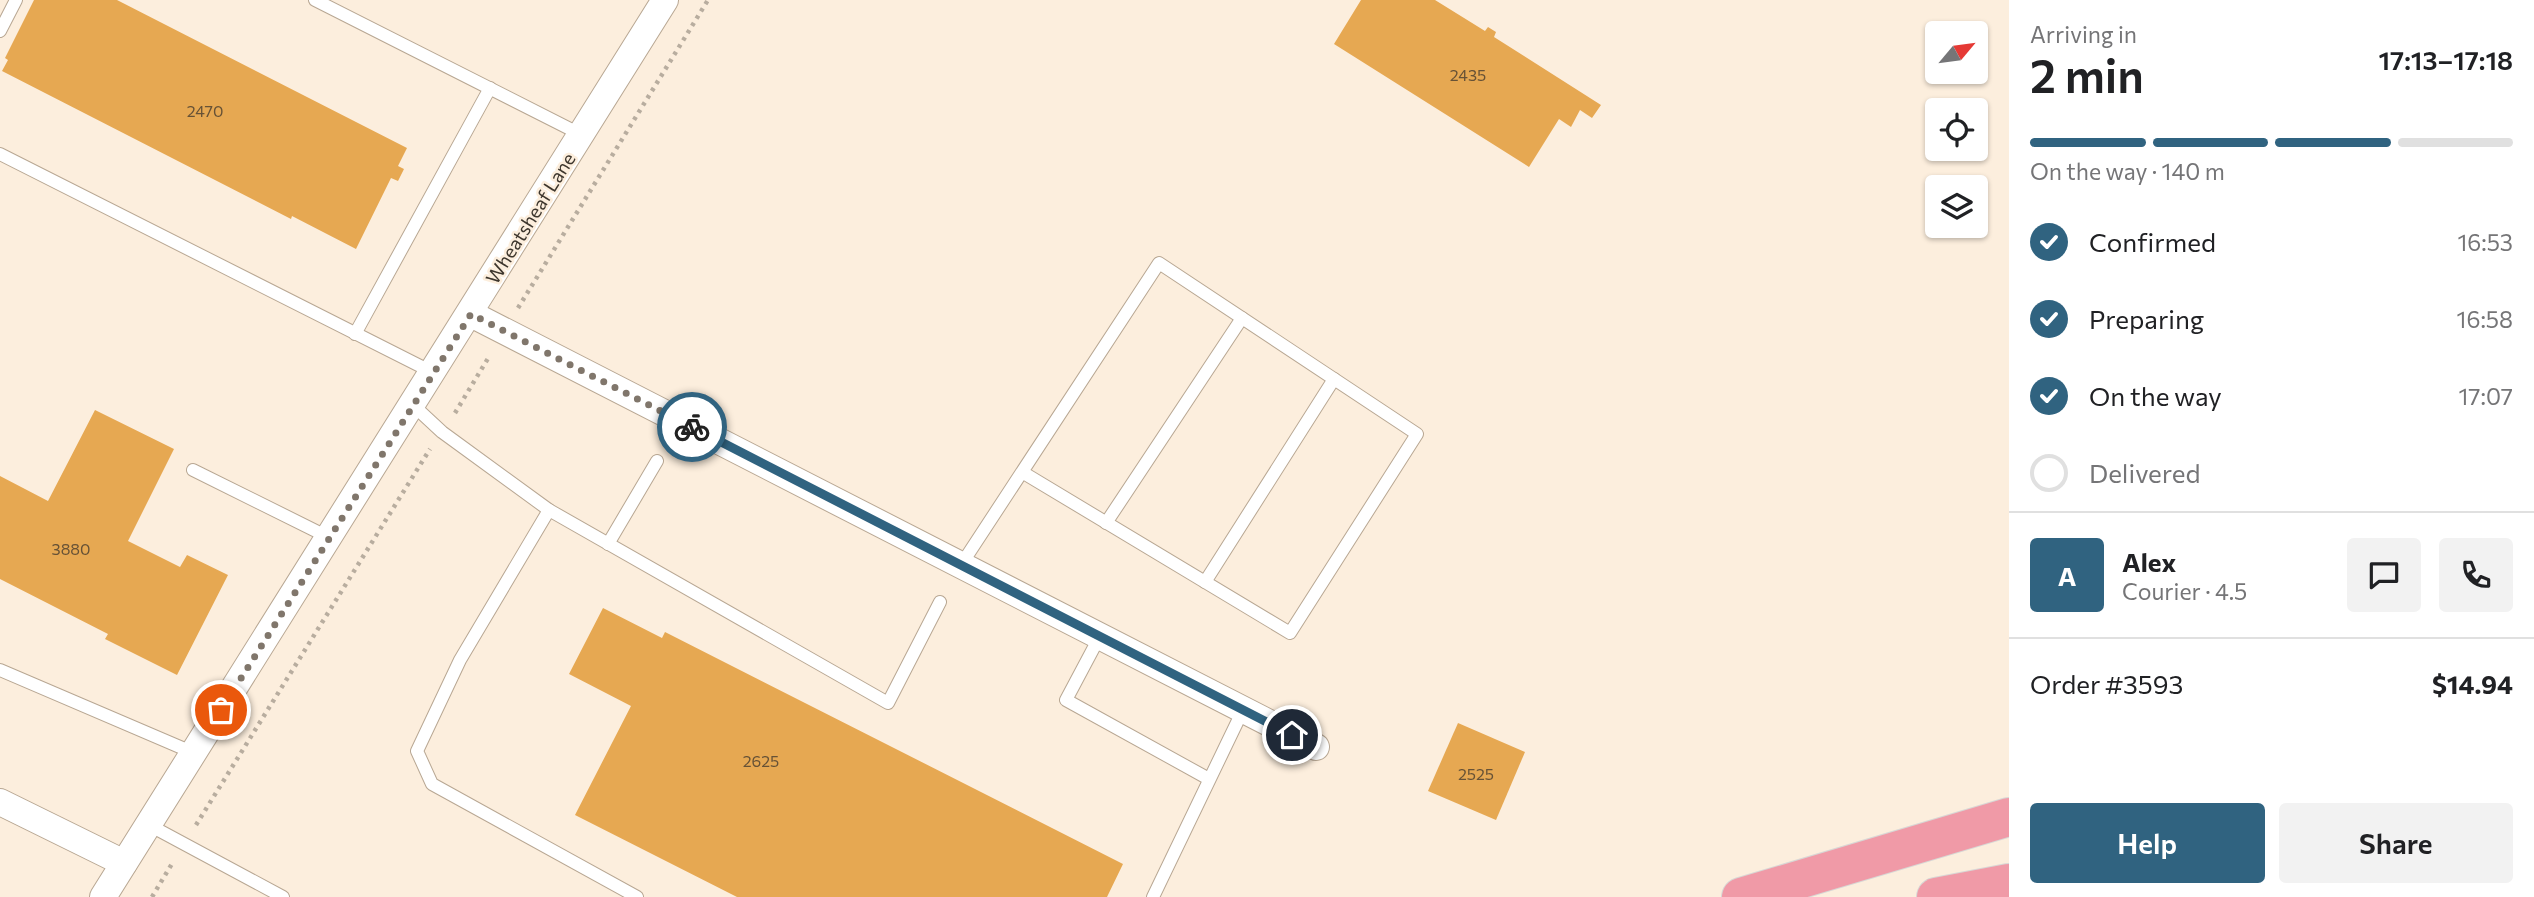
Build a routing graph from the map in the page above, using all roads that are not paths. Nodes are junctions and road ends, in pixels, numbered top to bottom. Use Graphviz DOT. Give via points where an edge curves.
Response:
graph roads {
  1 [pos="16,0"];
  2 [pos="315,0"];
  3 [pos="657,3"];
  4 [pos="0,31"];
  5 [pos="490,88"];
  6 [pos="582,135"];
  7 [pos="0,154"];
  8 [pos="471,314"];
  9 [pos="1242,318"];
  10 [pos="355,334"];
  11 [pos="434,373"];
  12 [pos="1334,379"];
  13 [pos="414,405"];
  14 [pos="657,461"];
  15 [pos="193,470"];
  16 [pos="1022,472"];
  17 [pos="549,510"];
  18 [pos="1106,523"];
  19 [pos="330,538"];
  20 [pos="608,544"];
  21 [pos="961,565"];
  22 [pos="1205,582"];
  23 [pos="940,602"];
  24 [pos="1100,636"];
  25 [pos="0,670"];
  26 [pos="1243,710"];
  27 [pos="1316,747"];
  28 [pos="194,753"];
  29 [pos="1209,779"];
  30 [pos="0,802"];
  31 [pos="2009,817"];
  32 [pos="149,825"];
  33 [pos="124,863"];
  34 [pos="2009,883"];
  35 [pos="103,897"];
  36 [pos="284,897"];
  37 [pos="637,897"];
  38 [pos="1153,897"];
  39 [pos="1741,897"];
  40 [pos="1936,897"];
  1 -- 4 [label="lane"];
  2 -- 5 [label="lane"];
  3 -- 6 [label="street, Wheatsheaf Lane"];
  5 -- 6 [label="lane"];
  5 -- 10 [label="lane"];
  6 -- 8 [label="street, Wheatsheaf Lane"];
  7 -- 10 [label="lane"];
  8 -- 11 [label="street, Wheatsheaf Lane"];
  8 -- 21 [label="street"];
  9 -- 12 [label="lane"];
  9 -- 16 [label="lane" via="1159,263"];
  9 -- 18 [label="lane"];
  10 -- 11 [label="lane"];
  11 -- 13 [label="street, Wheatsheaf Lane"];
  12 -- 22 [label="lane"];
  12 -- 22 [label="lane" via="1417,434 1313,598 1290,633"];
  13 -- 17 [label="lane" via="442,432"];
  13 -- 19 [label="street, Wheatsheaf Lane"];
  14 -- 20 [label="lane"];
  15 -- 19 [label="lane"];
  16 -- 18 [label="lane"];
  16 -- 21 [label="lane"];
  17 -- 20 [label="lane"];
  17 -- 37 [label="lane" via="460,660 417,751 432,784"];
  18 -- 22 [label="lane"];
  19 -- 28 [label="street, Wheatsheaf Lane"];
  20 -- 23 [label="lane" via="888,703"];
  21 -- 24 [label="street"];
  24 -- 26 [label="street"];
  24 -- 29 [label="lane" via="1066,700"];
  25 -- 28 [label="lane"];
  26 -- 27 [label="street"];
  26 -- 29 [label="lane"];
  28 -- 32 [label="street, Wheatsheaf Lane"];
  29 -- 38 [label="lane"];
  30 -- 33 [label="street"];
  31 -- 39 [label="highway"];
  32 -- 33 [label="street, Wheatsheaf Lane"];
  32 -- 36 [label="lane"];
  33 -- 35 [label="street, Wheatsheaf Lane"];
  34 -- 40 [label="highway"];
}
